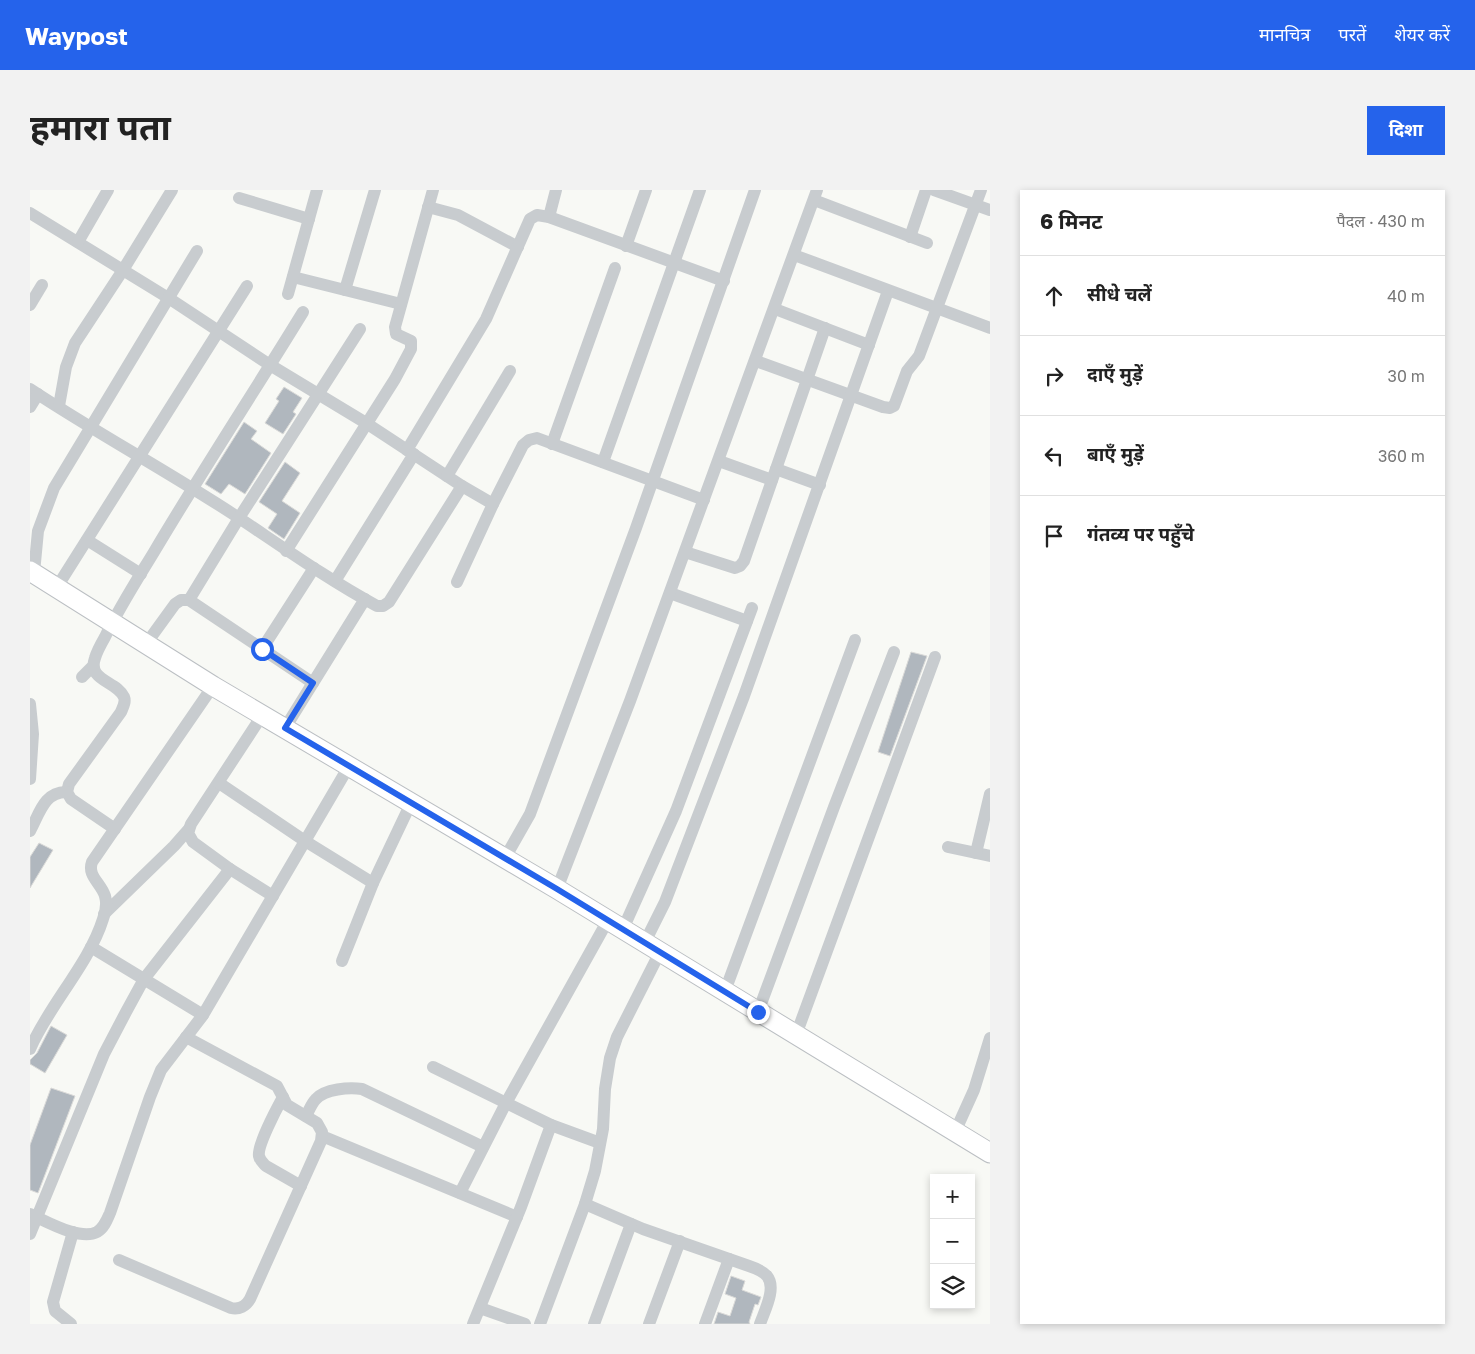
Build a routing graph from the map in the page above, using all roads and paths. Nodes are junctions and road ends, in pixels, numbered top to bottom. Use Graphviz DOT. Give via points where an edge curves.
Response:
graph roads {
  1 [pos="108,190"];
  2 [pos="172,190"];
  3 [pos="317,190"];
  4 [pos="374,190"];
  5 [pos="433,190"];
  6 [pos="556,190"];
  7 [pos="646,190"];
  8 [pos="700,190"];
  9 [pos="755,190"];
  10 [pos="926,190"];
  11 [pos="934,190"];
  12 [pos="981,190"];
  13 [pos="815,193"];
  14 [pos="239,198"];
  15 [pos="976,205"];
  16 [pos="428,207"];
  17 [pos="990,210"];
  18 [pos="30,213"];
  19 [pos="549,217"];
  20 [pos="309,219"];
  21 [pos="910,237"];
  22 [pos="72,239"];
  23 [pos="927,243"];
  24 [pos="626,246"];
  25 [pos="518,247"];
  26 [pos="197,252"];
  27 [pos="794,255"];
  28 [pos="674,263"];
  29 [pos="616,268"];
  30 [pos="123,270"];
  31 [pos="293,277"];
  32 [pos="724,281"];
  33 [pos="42,285"];
  34 [pos="247,286"];
  35 [pos="345,290"];
  36 [pos="888,292"];
  37 [pos="288,294"];
  38 [pos="170,299"];
  39 [pos="401,304"];
  40 [pos="30,305"];
  41 [pos="775,309"];
  42 [pos="937,309"];
  43 [pos="304,312"];
  44 [pos="990,326"];
  45 [pos="825,328"];
  46 [pos="360,329"];
  47 [pos="219,332"];
  48 [pos="870,345"];
  49 [pos="756,361"];
  50 [pos="270,365"];
  51 [pos="510,371"];
  52 [pos="807,379"];
  53 [pos="318,394"];
  54 [pos="850,395"];
  55 [pos="45,398"];
  56 [pos="30,407"];
  57 [pos="366,423"];
  58 [pos="91,427"];
  59 [pos="552,444"];
  60 [pos="410,452"];
  61 [pos="140,458"];
  62 [pos="719,461"];
  63 [pos="603,462"];
  64 [pos="774,474"];
  65 [pos="447,476"];
  66 [pos="652,481"];
  67 [pos="820,485"];
  68 [pos="462,486"];
  69 [pos="192,489"];
  70 [pos="704,500"];
  71 [pos="493,504"];
  72 [pos="239,518"];
  73 [pos="87,540"];
  74 [pos="286,551"];
  75 [pos="685,552"];
  76 [pos="314,568"];
  77 [pos="32,572"];
  78 [pos="140,574"];
  79 [pos="335,581"];
  80 [pos="457,582"];
  81 [pos="57,588"];
  82 [pos="670,593"];
  83 [pos="365,599"];
  84 [pos="189,600"];
  85 [pos="752,608"];
  86 [pos="112,622"];
  87 [pos="745,627"];
  88 [pos="855,640"];
  89 [pos="146,644"];
  90 [pos="262,649"];
  91 [pos="894,652"];
  92 [pos="935,657"];
  93 [pos="93,666"];
  94 [pos="82,677"];
  95 [pos="313,683"];
  96 [pos="213,686"];
  97 [pos="30,704"];
  98 [pos="263,714"];
  99 [pos="285,728"];
  100 [pos="31,733"];
  101 [pos="349,766"];
  102 [pos="30,779"];
  103 [pos="219,783"];
  104 [pos="67,792"];
  105 [pos="990,794"];
  106 [pos="411,803"];
  107 [pos="115,829"];
  108 [pos="189,829"];
  109 [pos="30,831"];
  110 [pos="305,841"];
  111 [pos="948,847"];
  112 [pos="976,853"];
  113 [pos="990,856"];
  114 [pos="505,858"];
  115 [pos="230,869"];
  116 [pos="373,882"];
  117 [pos="557,889"];
  118 [pos="273,896"];
  119 [pos="104,914"];
  120 [pos="616,924"];
  121 [pos="91,947"];
  122 [pos="653,947"];
  123 [pos="342,961"];
  124 [pos="144,979"];
  125 [pos="725,992"];
  126 [pos="758,1012"];
  127 [pos="203,1015"];
  128 [pos="796,1034"];
  129 [pos="186,1037"];
  130 [pos="990,1038"];
  131 [pos="30,1049"];
  132 [pos="433,1067"];
  133 [pos="986,1072"];
  134 [pos="283,1097"];
  135 [pos="506,1103"];
  136 [pos="306,1116"];
  137 [pos="551,1125"];
  138 [pos="955,1132"];
  139 [pos="322,1136"];
  140 [pos="600,1143"];
  141 [pos="483,1147"];
  142 [pos="990,1153"];
  143 [pos="302,1186"];
  144 [pos="460,1193"];
  145 [pos="584,1204"];
  146 [pos="34,1215"];
  147 [pos="517,1217"];
  148 [pos="631,1224"];
  149 [pos="73,1232"];
  150 [pos="30,1234"];
  151 [pos="680,1241"];
  152 [pos="728,1258"];
  153 [pos="119,1260"];
  154 [pos="480,1308"];
  155 [pos="71,1324"];
  156 [pos="472,1324"];
  157 [pos="525,1324"];
  158 [pos="540,1324"];
  159 [pos="594,1324"];
  160 [pos="650,1324"];
  161 [pos="705,1324"];
  162 [pos="760,1324"];
  1 -- 22 [label="street"];
  2 -- 30 [label="street"];
  3 -- 20 [label="street"];
  4 -- 35 [label="street"];
  5 -- 16 [label="street"];
  6 -- 19 [label="street"];
  7 -- 24 [label="street"];
  8 -- 28 [label="street"];
  9 -- 32 [label="street"];
  10 -- 21 [label="street"];
  11 -- 15 [label="street"];
  12 -- 15 [label="street"];
  13 -- 21 [label="street"];
  13 -- 27 [label="street"];
  14 -- 20 [label="street"];
  15 -- 17 [label="street"];
  15 -- 42 [label="street"];
  16 -- 25 [label="street" via="458,215"];
  16 -- 39 [label="street"];
  18 -- 22 [label="street"];
  19 -- 24 [label="street"];
  19 -- 25 [label="street" via="536,215 530,219"];
  20 -- 31 [label="street"];
  21 -- 23 [label="street"];
  22 -- 30 [label="street"];
  24 -- 28 [label="street"];
  25 -- 60 [label="street" via="483,326"];
  26 -- 38 [label="street"];
  27 -- 36 [label="street"];
  27 -- 41 [label="street"];
  28 -- 32 [label="street"];
  28 -- 63 [label="street"];
  29 -- 59 [label="street"];
  30 -- 38 [label="street"];
  30 -- 55 [label="street" via="75,343 66,367"];
  31 -- 35 [label="street"];
  31 -- 37 [label="street"];
  32 -- 66 [label="street"];
  33 -- 40 [label="street"];
  34 -- 47 [label="street"];
  35 -- 39 [label="street"];
  36 -- 42 [label="street"];
  36 -- 48 [label="street"];
  38 -- 47 [label="street"];
  38 -- 58 [label="street"];
  39 -- 57 [label="street" via="394,331 411,341 411,349"];
  41 -- 45 [label="street"];
  41 -- 49 [label="street"];
  42 -- 44 [label="street"];
  42 -- 54 [label="street" via="919,356 907,371 894,406 883,407"];
  43 -- 50 [label="street"];
  45 -- 48 [label="street"];
  45 -- 52 [label="street"];
  46 -- 53 [label="street"];
  47 -- 50 [label="street"];
  47 -- 61 [label="street"];
  48 -- 54 [label="street"];
  49 -- 52 [label="street"];
  49 -- 62 [label="street"];
  50 -- 53 [label="street"];
  50 -- 69 [label="street"];
  51 -- 65 [label="street"];
  52 -- 54 [label="street"];
  52 -- 64 [label="street"];
  53 -- 57 [label="street"];
  53 -- 72 [label="street"];
  54 -- 67 [label="street"];
  55 -- 56 [label="street"];
  55 -- 58 [label="street"];
  57 -- 60 [label="street"];
  57 -- 74 [label="street"];
  58 -- 61 [label="street"];
  58 -- 77 [label="street" via="54,488 38,530"];
  59 -- 63 [label="street"];
  59 -- 71 [label="street" via="537,438 523,445"];
  60 -- 65 [label="street"];
  60 -- 79 [label="street"];
  61 -- 69 [label="street"];
  61 -- 73 [label="street"];
  62 -- 64 [label="street"];
  62 -- 70 [label="street"];
  63 -- 66 [label="street"];
  64 -- 67 [label="street"];
  64 -- 75 [label="street" via="740,566 729,567"];
  65 -- 68 [label="street"];
  66 -- 70 [label="street"];
  66 -- 114 [label="street" via="530,814"];
  67 -- 122 [label="street" via="744,696 662,908"];
  68 -- 71 [label="street"];
  68 -- 83 [label="street" via="389,602 377,606"];
  69 -- 72 [label="street"];
  69 -- 78 [label="street"];
  70 -- 75 [label="street"];
  71 -- 80 [label="street"];
  72 -- 74 [label="street"];
  72 -- 84 [label="street"];
  73 -- 78 [label="street"];
  73 -- 81 [label="street"];
  74 -- 76 [label="street"];
  75 -- 82 [label="street"];
  76 -- 79 [label="street"];
  76 -- 90 [label="street"];
  77 -- 81 [label="main road"];
  78 -- 86 [label="street"];
  79 -- 83 [label="street"];
  81 -- 86 [label="main road"];
  82 -- 87 [label="street" via="727,614"];
  82 -- 117 [label="street"];
  83 -- 95 [label="street"];
  84 -- 89 [label="street" via="175,604"];
  84 -- 90 [label="street"];
  85 -- 87 [label="street"];
  86 -- 89 [label="main road"];
  86 -- 93 [label="street"];
  87 -- 120 [label="street" via="676,812"];
  88 -- 125 [label="street"];
  89 -- 96 [label="main road"];
  90 -- 95 [label="street"];
  91 -- 126 [label="street"];
  92 -- 128 [label="street"];
  93 -- 94 [label="street"];
  93 -- 104 [label="street" via="95,672 124,697 124,704 69,784"];
  95 -- 99 [label="street"];
  96 -- 98 [label="main road"];
  96 -- 107 [label="street"];
  97 -- 100 [label="street"];
  98 -- 99 [label="main road"];
  98 -- 103 [label="street"];
  99 -- 101 [label="main road"];
  100 -- 102 [label="street"];
  101 -- 106 [label="main road"];
  101 -- 110 [label="street"];
  103 -- 108 [label="street"];
  103 -- 110 [label="street"];
  104 -- 107 [label="street" via="71,799"];
  104 -- 109 [label="street" via="48,798"];
  105 -- 112 [label="street"];
  106 -- 114 [label="main road"];
  106 -- 116 [label="street"];
  107 -- 119 [label="street" via="91,866 105,896"];
  108 -- 115 [label="street" via="189,838 193,842"];
  108 -- 119 [label="street"];
  110 -- 116 [label="street"];
  110 -- 118 [label="street"];
  111 -- 112 [label="street"];
  112 -- 113 [label="street"];
  114 -- 117 [label="main road"];
  115 -- 118 [label="street"];
  115 -- 124 [label="street"];
  116 -- 123 [label="street"];
  117 -- 120 [label="main road"];
  118 -- 127 [label="street"];
  119 -- 121 [label="street"];
  120 -- 122 [label="main road"];
  120 -- 135 [label="street"];
  121 -- 124 [label="street"];
  121 -- 131 [label="street"];
  122 -- 125 [label="main road"];
  122 -- 140 [label="street" via="610,1058"];
  124 -- 127 [label="street"];
  124 -- 146 [label="street" via="104,1054"];
  125 -- 126 [label="main road"];
  126 -- 128 [label="main road"];
  127 -- 129 [label="street"];
  128 -- 138 [label="main road"];
  129 -- 134 [label="street" via="274,1084"];
  129 -- 149 [label="street" via="167,1060 155,1083 106,1223 97,1232"];
  130 -- 133 [label="street"];
  132 -- 135 [label="street"];
  133 -- 138 [label="street"];
  134 -- 136 [label="street" via="287,1106"];
  134 -- 143 [label="street" via="259,1155 266,1166"];
  135 -- 137 [label="street"];
  135 -- 141 [label="street"];
  136 -- 139 [label="street" via="317,1123"];
  136 -- 141 [label="street" via="320,1096 347,1089 362,1090"];
  137 -- 140 [label="street"];
  137 -- 147 [label="street"];
  138 -- 142 [label="main road"];
  139 -- 143 [label="street"];
  139 -- 144 [label="street"];
  140 -- 145 [label="street"];
  141 -- 144 [label="street"];
  143 -- 153 [label="street" via="250,1298 243,1306 230,1308"];
  144 -- 147 [label="street"];
  145 -- 148 [label="street"];
  145 -- 158 [label="street"];
  146 -- 149 [label="street"];
  146 -- 150 [label="street"];
  147 -- 154 [label="street"];
  148 -- 151 [label="street"];
  148 -- 159 [label="street"];
  149 -- 155 [label="street" via="53,1302 55,1310"];
  151 -- 152 [label="street"];
  151 -- 160 [label="street"];
  152 -- 161 [label="street"];
  152 -- 162 [label="street" via="758,1270 769,1280 770,1291"];
  154 -- 156 [label="street"];
  154 -- 157 [label="street"];
}
